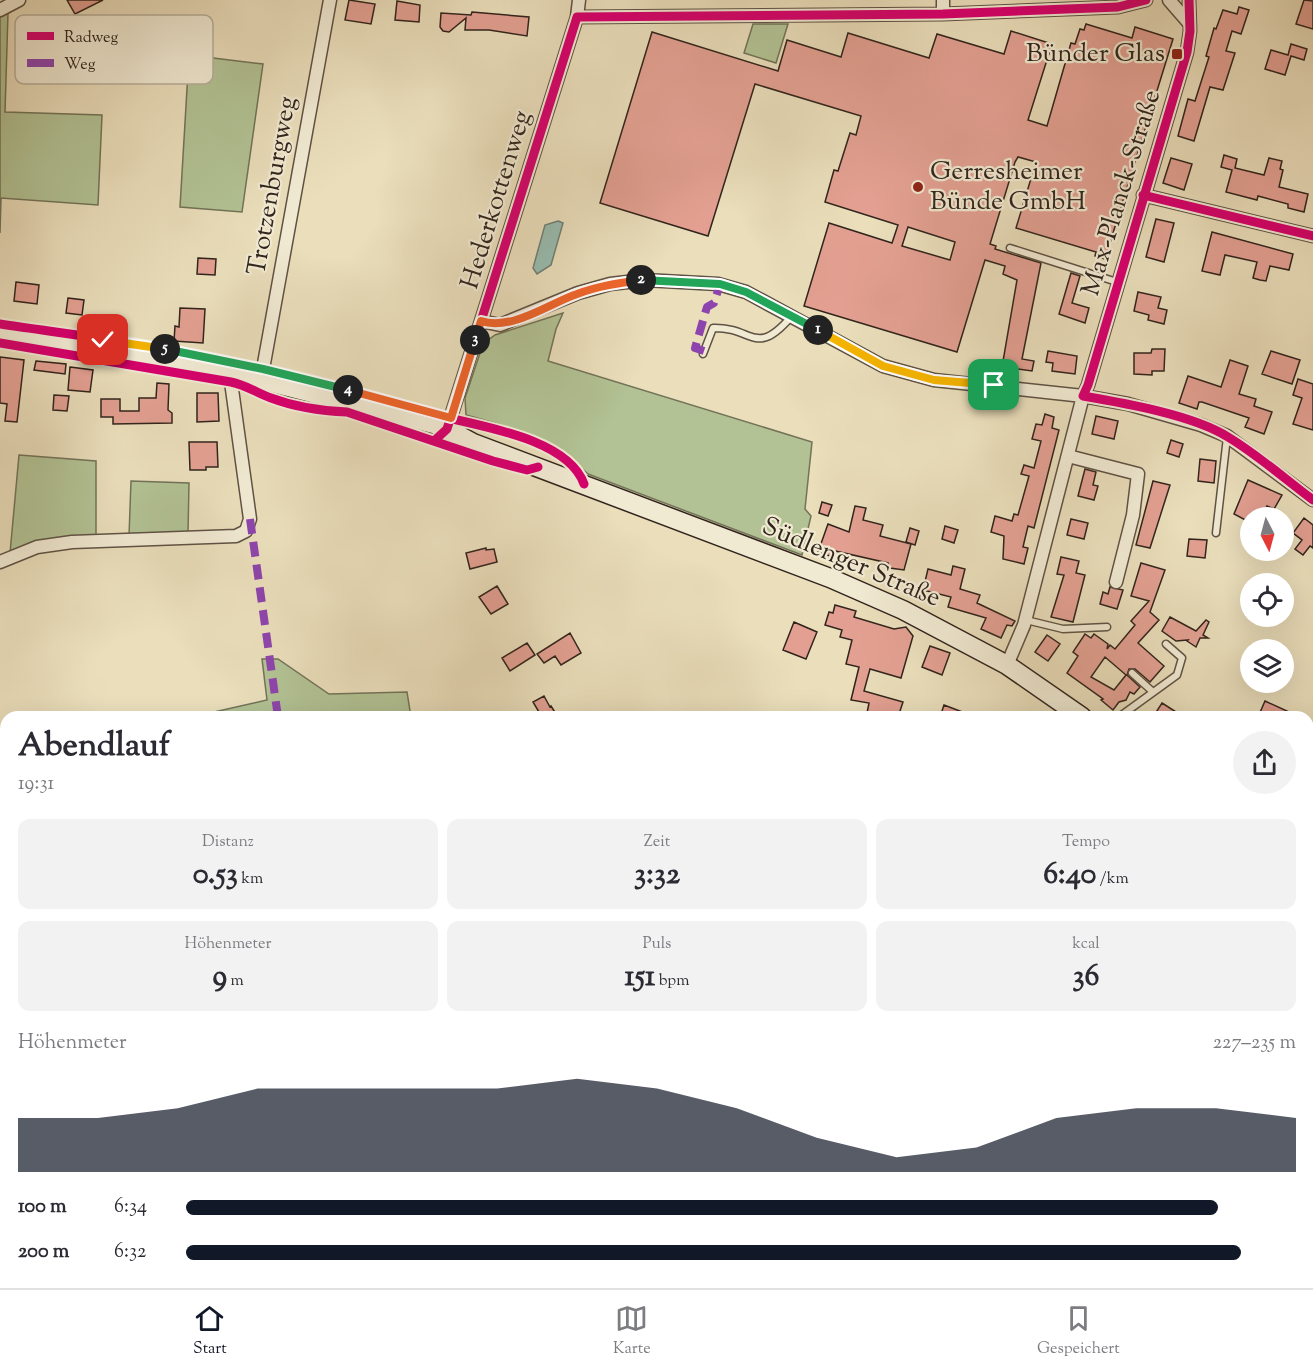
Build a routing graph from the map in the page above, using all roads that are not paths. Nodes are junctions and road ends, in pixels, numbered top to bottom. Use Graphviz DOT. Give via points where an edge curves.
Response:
graph roads {
  1 [pos="19,0"];
  2 [pos="330,0"];
  3 [pos="573,0"];
  4 [pos="579,0"];
  5 [pos="943,0"];
  6 [pos="1131,0"];
  7 [pos="1146,0"];
  8 [pos="1169,0"];
  9 [pos="1189,0"];
  10 [pos="1118,7"];
  11 [pos="0,10"];
  12 [pos="943,14"];
  13 [pos="577,17"];
  14 [pos="1189,23"];
  15 [pos="1143,195"];
  16 [pos="1313,236"];
  17 [pos="1010,248"];
  18 [pos="1117,282"];
  19 [pos="792,316"];
  20 [pos="481,321"];
  21 [pos="0,335"];
  22 [pos="703,354"];
  23 [pos="233,373"];
  24 [pos="261,380"];
  25 [pos="1083,396"];
  26 [pos="447,429"];
  27 [pos="1227,436"];
  28 [pos="1068,456"];
  29 [pos="1313,500"];
  30 [pos="1216,533"];
  31 [pos="0,562"];
  32 [pos="1116,582"];
  33 [pos="1026,620"];
  34 [pos="1107,627"];
  35 [pos="1166,644"];
  36 [pos="1007,665"];
  37 [pos="1132,674"];
  38 [pos="1153,692"];
  39 [pos="1073,711"];
  40 [pos="1127,711"];
  1 -- 11 [label="street"];
  2 -- 24 [label="street, Trotzenburgweg"];
  3 -- 4 [label="street"];
  4 -- 13 [label="street, Hederkottenweg"];
  5 -- 12 [label="street"];
  6 -- 10 [label="street"];
  7 -- 10 [label="street"];
  8 -- 14 [label="street"];
  9 -- 14 [label="street, Max-Planck-Straße"];
  10 -- 12 [label="street"];
  12 -- 13 [label="street"];
  13 -- 20 [label="street, Hederkottenweg"];
  14 -- 15 [label="street, Max-Planck-Straße" via="1187,52"];
  15 -- 16 [label="street"];
  15 -- 18 [label="street, Max-Planck-Straße"];
  17 -- 18 [label="lane"];
  18 -- 25 [label="street, Max-Planck-Straße"];
  19 -- 20 [label="street" via="746,292 718,284 645,280 578,293 500,325"];
  19 -- 22 [label="lane" via="768,338 713,327"];
  19 -- 25 [label="street" via="883,366 934,380"];
  20 -- 26 [label="street, Hederkottenweg"];
  21 -- 23 [label="main road, Südlenger Straße" via="158,357"];
  23 -- 24 [label="main road, Südlenger Straße"];
  23 -- 31 [label="street" via="250,519 246,531 236,536 37,547"];
  24 -- 26 [label="main road, Südlenger Straße"];
  25 -- 27 [label="street" via="1139,407"];
  25 -- 28 [label="street, Max-Planck-Straße"];
  26 -- 36 [label="main road, Südlenger Straße" via="473,443 830,578 903,610"];
  27 -- 29 [label="street"];
  27 -- 30 [label="lane"];
  28 -- 32 [label="street" via="1138,474 1133,515"];
  28 -- 33 [label="street, Max-Planck-Straße"];
  33 -- 34 [label="lane" via="1063,629"];
  33 -- 36 [label="street, Max-Planck-Straße"];
  35 -- 38 [label="lane" via="1179,653 1183,663 1178,675"];
  36 -- 39 [label="main road, Südlenger Straße"];
  37 -- 38 [label="lane"];
  38 -- 40 [label="lane"];
}
